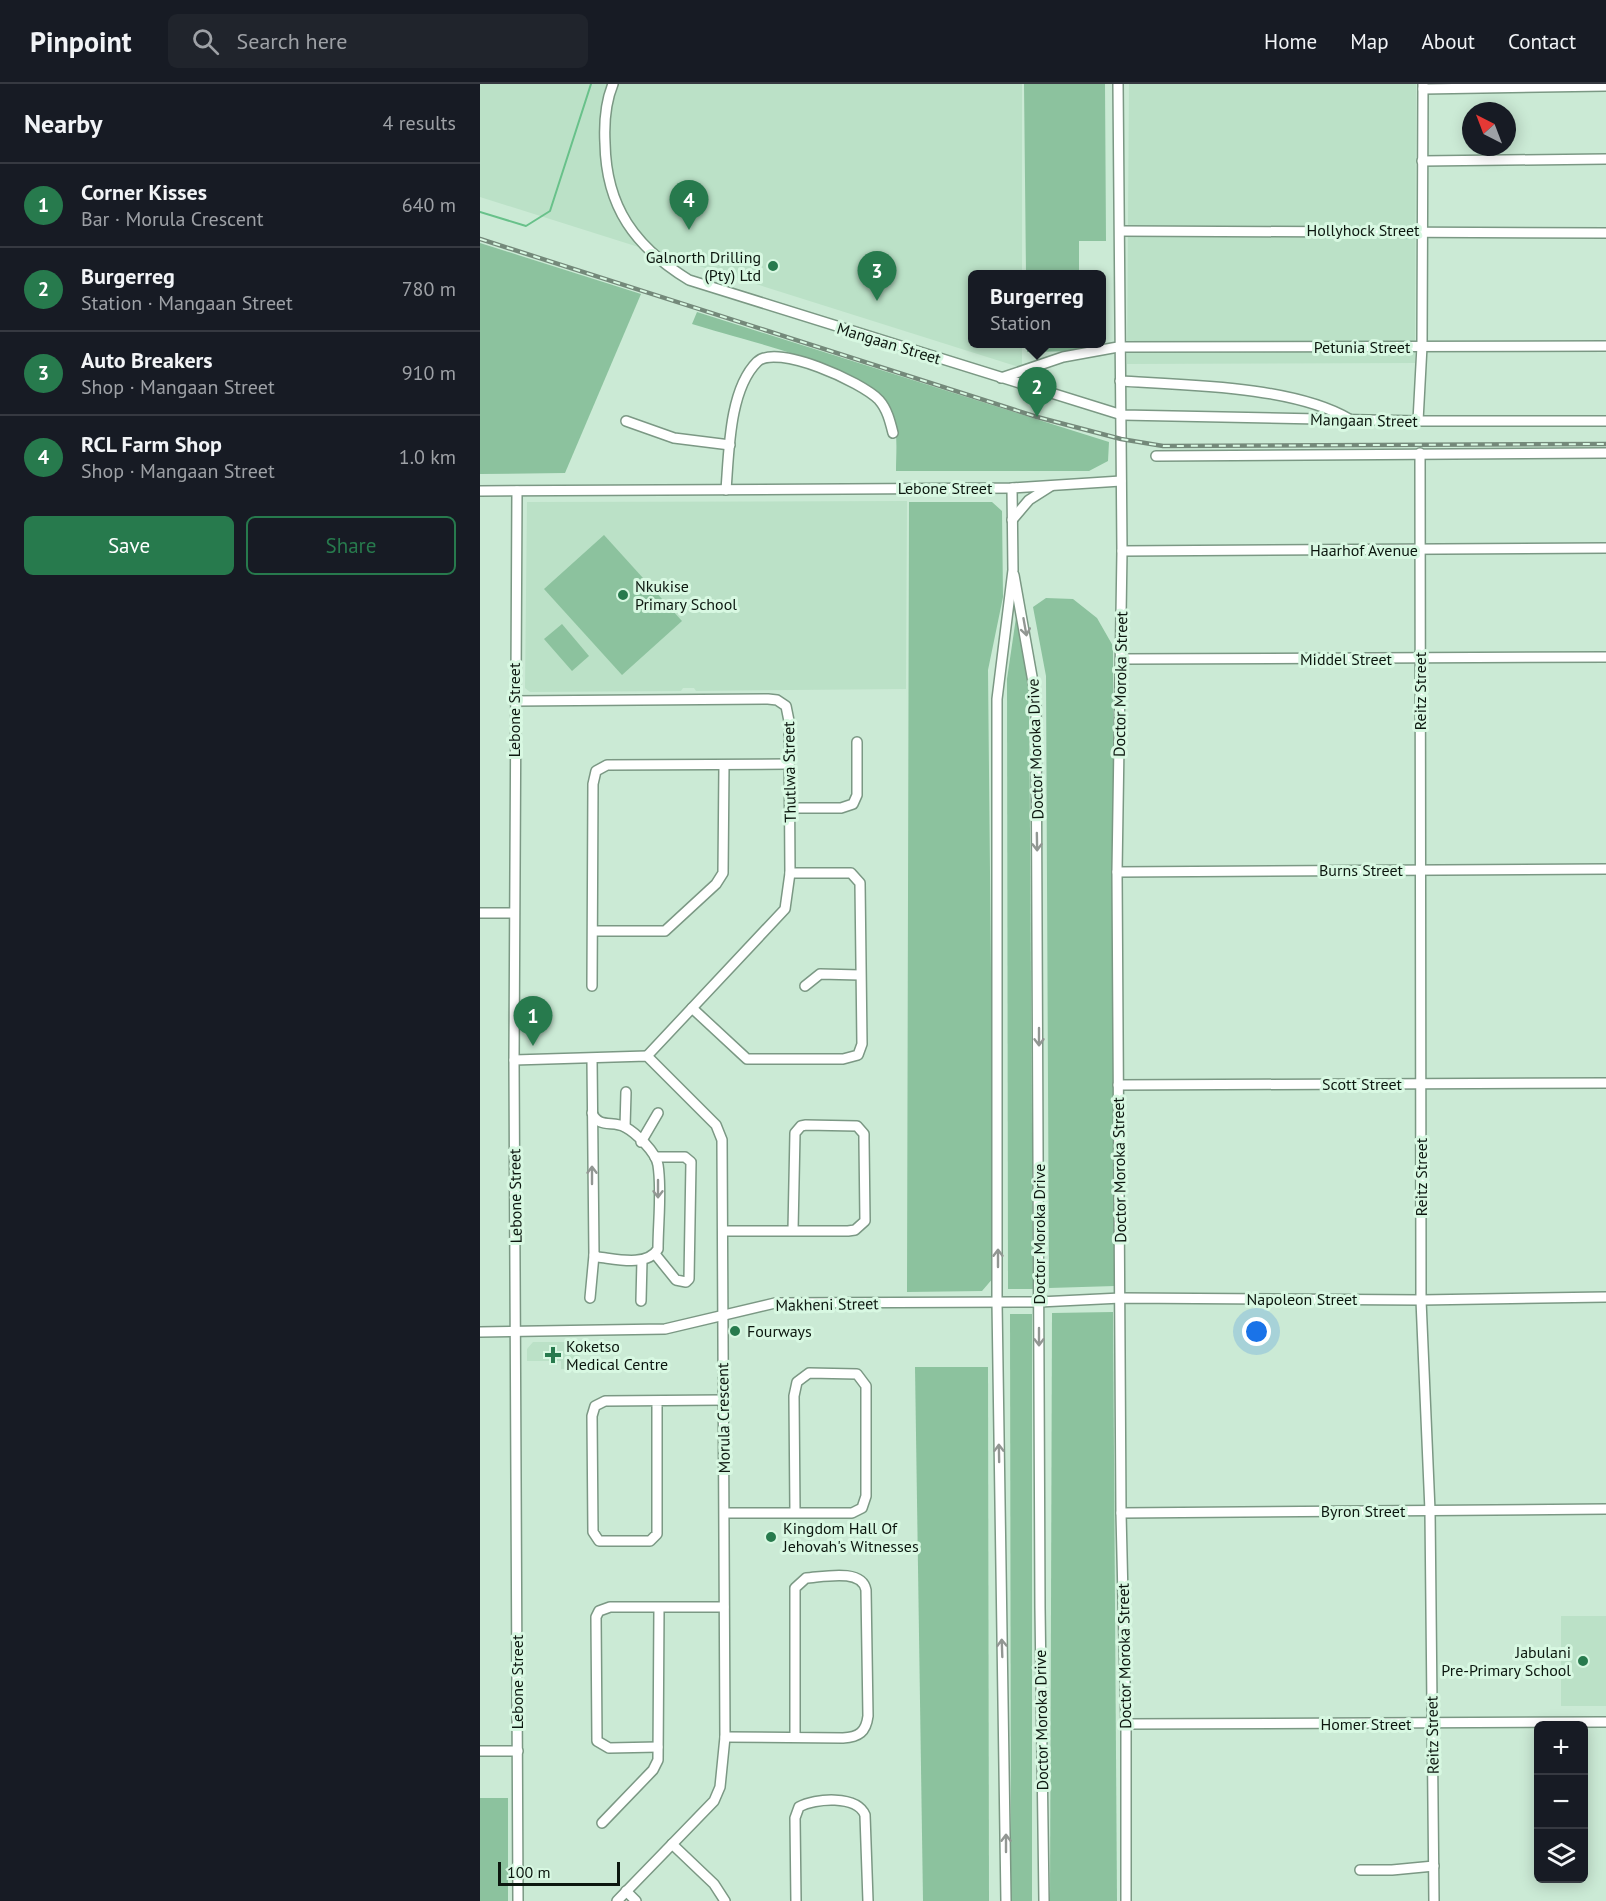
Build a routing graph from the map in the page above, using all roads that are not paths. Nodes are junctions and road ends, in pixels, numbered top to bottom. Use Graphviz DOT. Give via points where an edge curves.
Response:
graph roads {
  1 [pos="613,84"];
  2 [pos="1118,84"];
  3 [pos="1423,86"];
  4 [pos="1606,86"];
  5 [pos="1606,159"];
  6 [pos="1422,161"];
  7 [pos="1120,231"];
  8 [pos="1423,231"];
  9 [pos="1606,233"];
  10 [pos="1422,346"];
  11 [pos="1606,346"];
  12 [pos="1118,347"];
  13 [pos="1001,378"];
  14 [pos="1120,381"];
  15 [pos="1122,415"];
  16 [pos="1350,419"];
  17 [pos="626,421"];
  18 [pos="1418,421"];
  19 [pos="1606,421"];
  20 [pos="893,433"];
  21 [pos="730,445"];
  22 [pos="1420,453"];
  23 [pos="1606,453"];
  24 [pos="1156,456"];
  25 [pos="1121,481"];
  26 [pos="1052,486"];
  27 [pos="1012,488"];
  28 [pos="517,490"];
  29 [pos="726,490"];
  30 [pos="480,491"];
  31 [pos="1011,522"];
  32 [pos="1606,548"];
  33 [pos="1420,549"];
  34 [pos="1122,551"];
  35 [pos="1012,570"];
  36 [pos="1606,657"];
  37 [pos="1420,658"];
  38 [pos="1121,659"];
  39 [pos="514,701"];
  40 [pos="857,742"];
  41 [pos="789,764"];
  42 [pos="724,765"];
  43 [pos="790,807"];
  44 [pos="1606,869"];
  45 [pos="1421,870"];
  46 [pos="1117,872"];
  47 [pos="790,873"];
  48 [pos="480,913"];
  49 [pos="514,913"];
  50 [pos="593,931"];
  51 [pos="860,975"];
  52 [pos="592,986"];
  53 [pos="804,986"];
  54 [pos="692,1008"];
  55 [pos="647,1056"];
  56 [pos="592,1059"];
  57 [pos="514,1060"];
  58 [pos="1606,1083"];
  59 [pos="1421,1084"];
  60 [pos="1118,1085"];
  61 [pos="626,1092"];
  62 [pos="592,1113"];
  63 [pos="658,1113"];
  64 [pos="625,1127"];
  65 [pos="640,1142"];
  66 [pos="655,1157"];
  67 [pos="793,1230"];
  68 [pos="723,1231"];
  69 [pos="655,1254"];
  70 [pos="594,1255"];
  71 [pos="642,1260"];
  72 [pos="1606,1297"];
  73 [pos="590,1298"];
  74 [pos="1121,1298"];
  75 [pos="1421,1300"];
  76 [pos="641,1301"];
  77 [pos="998,1302"];
  78 [pos="1039,1302"];
  79 [pos="722,1316"];
  80 [pos="480,1332"];
  81 [pos="516,1332"];
  82 [pos="723,1400"];
  83 [pos="657,1402"];
  84 [pos="1606,1509"];
  85 [pos="1430,1511"];
  86 [pos="724,1513"];
  87 [pos="795,1513"];
  88 [pos="1120,1513"];
  89 [pos="724,1607"];
  90 [pos="659,1608"];
  91 [pos="1606,1722"];
  92 [pos="1126,1724"];
  93 [pos="1432,1724"];
  94 [pos="725,1737"];
  95 [pos="795,1737"];
  96 [pos="658,1747"];
  97 [pos="480,1751"];
  98 [pos="518,1751"];
  99 [pos="602,1823"];
  100 [pos="672,1844"];
  101 [pos="1434,1866"];
  102 [pos="1360,1870"];
  103 [pos="626,1891"];
  104 [pos="518,1901"];
  105 [pos="617,1901"];
  106 [pos="636,1901"];
  107 [pos="725,1901"];
  108 [pos="796,1901"];
  109 [pos="868,1901"];
  110 [pos="1006,1901"];
  111 [pos="1044,1901"];
  112 [pos="1126,1901"];
  113 [pos="1434,1901"];
  1 -- 13 [label="street, Mangaan Street" via="604,128 605,168 612,196 634,234 669,268 689,280"];
  2 -- 7 [label="street, Doctor Moroka Street"];
  3 -- 4 [label="street"];
  3 -- 6 [label="street"];
  5 -- 6 [label="street"];
  6 -- 8 [label="street"];
  7 -- 8 [label="street, Hollyhock Street"];
  7 -- 12 [label="street, Doctor Moroka Street"];
  8 -- 9 [label="street, Hollyhock Street"];
  8 -- 10 [label="street"];
  10 -- 11 [label="street, Petunia Street"];
  10 -- 12 [label="street, Petunia Street"];
  10 -- 18 [label="street"];
  12 -- 13 [label="street, Petunia Street" via="1063,357"];
  12 -- 14 [label="street, Doctor Moroka Street"];
  13 -- 15 [label="street, Mangaan Street"];
  14 -- 15 [label="street, Doctor Moroka Street"];
  14 -- 16 [label="street" via="1239,390 1317,403"];
  15 -- 16 [label="street, Mangaan Street"];
  15 -- 25 [label="street, Doctor Moroka Street"];
  16 -- 18 [label="street, Mangaan Street"];
  17 -- 21 [label="street" via="674,438"];
  18 -- 19 [label="street, Mangaan Street"];
  20 -- 21 [label="street" via="885,407 868,390 825,370 773,355 760,359 744,378"];
  21 -- 29 [label="street"];
  22 -- 23 [label="street"];
  22 -- 24 [label="street"];
  22 -- 33 [label="street, Reitz Street"];
  25 -- 26 [label="street, Lebone Street"];
  25 -- 34 [label="street, Doctor Moroka Street"];
  26 -- 27 [label="street, Lebone Street"];
  26 -- 31 [label="street" via="1029,500"];
  27 -- 29 [label="street, Lebone Street"];
  27 -- 31 [label="street, Doctor Moroka Drive"];
  28 -- 29 [label="street, Lebone Street"];
  28 -- 30 [label="street, Lebone Street"];
  28 -- 39 [label="street, Lebone Street"];
  31 -- 35 [label="street, Doctor Moroka Drive"];
  32 -- 33 [label="street, Haarhof Avenue"];
  33 -- 34 [label="street, Haarhof Avenue"];
  33 -- 37 [label="street, Reitz Street"];
  34 -- 38 [label="street, Doctor Moroka Street"];
  77 -- 35 [label="street, Doctor Moroka Drive, one-way" via="997,699"];
  35 -- 78 [label="street, Doctor Moroka Drive, one-way" via="1036,699"];
  36 -- 37 [label="street, Middel Street"];
  37 -- 38 [label="street, Middel Street"];
  37 -- 45 [label="street, Reitz Street"];
  38 -- 46 [label="street, Doctor Moroka Street"];
  39 -- 41 [label="street, Thutlwa Street" via="777,700 788,712"];
  39 -- 49 [label="street, Lebone Street"];
  40 -- 43 [label="street" via="857,795 853,804 841,808"];
  41 -- 42 [label="street"];
  41 -- 43 [label="street, Thutlwa Street"];
  42 -- 50 [label="street" via="723,867 716,884 665,931"];
  42 -- 50 [label="street" via="607,765 596,771"];
  43 -- 47 [label="street, Thutlwa Street"];
  44 -- 45 [label="street, Burns Street"];
  45 -- 46 [label="street, Burns Street"];
  45 -- 59 [label="street, Reitz Street"];
  46 -- 60 [label="street, Doctor Moroka Street"];
  47 -- 51 [label="street" via="850,873 858,879"];
  47 -- 54 [label="street, Thutlwa Street" via="785,909"];
  48 -- 49 [label="street"];
  49 -- 57 [label="street, Lebone Street"];
  50 -- 52 [label="street"];
  51 -- 53 [label="street" via="820,974"];
  51 -- 54 [label="street" via="861,1049 848,1059 747,1059"];
  54 -- 55 [label="street, Thutlwa Street"];
  55 -- 56 [label="street"];
  55 -- 68 [label="street, Morula Crescent" via="721,1132"];
  56 -- 57 [label="street"];
  56 -- 62 [label="street"];
  57 -- 81 [label="street, Lebone Street"];
  58 -- 59 [label="street, Scott Street"];
  59 -- 60 [label="street, Scott Street"];
  59 -- 75 [label="street, Reitz Street"];
  60 -- 74 [label="street, Doctor Moroka Street"];
  61 -- 64 [label="street"];
  62 -- 64 [label="street" via="604,1124"];
  70 -- 62 [label="street, one-way"];
  63 -- 65 [label="street"];
  64 -- 65 [label="street"];
  65 -- 66 [label="street"];
  66 -- 69 [label="street, one-way"];
  66 -- 69 [label="street" via="685,1157 691,1162 689,1279 676,1280"];
  67 -- 67 [label="street" via="855,1230 865,1221 864,1134 857,1126 806,1125 795,1133"];
  67 -- 68 [label="street"];
  68 -- 79 [label="street, Morula Crescent"];
  69 -- 71 [label="street"];
  70 -- 71 [label="street"];
  70 -- 73 [label="street"];
  71 -- 76 [label="street"];
  72 -- 75 [label="street, Napoleon Street"];
  74 -- 75 [label="street, Napoleon Street"];
  74 -- 78 [label="street, Napoleon Street"];
  74 -- 88 [label="street, Doctor Moroka Street"];
  75 -- 85 [label="street, Reitz Street"];
  77 -- 78 [label="street, Napoleon Street"];
  77 -- 79 [label="street, Makheni Street" via="775,1303"];
  110 -- 77 [label="street, Doctor Moroka Drive, one-way"];
  78 -- 111 [label="street, Doctor Moroka Drive, one-way"];
  79 -- 81 [label="street, Makheni Street" via="665,1329"];
  79 -- 82 [label="street, Morula Crescent"];
  80 -- 81 [label="street, Makheni Street"];
  81 -- 98 [label="street, Lebone Street"];
  82 -- 83 [label="street"];
  82 -- 86 [label="street, Morula Crescent"];
  83 -- 83 [label="street" via="605,1401 592,1411 592,1532 599,1541 650,1541 657,1533"];
  84 -- 85 [label="street, Byron Street"];
  85 -- 88 [label="street, Byron Street"];
  85 -- 93 [label="street, Reitz Street"];
  86 -- 87 [label="street"];
  86 -- 89 [label="street, Morula Crescent"];
  87 -- 87 [label="street" via="852,1513 865,1503 866,1386 857,1374 809,1373 796,1382"];
  88 -- 92 [label="street, Doctor Moroka Street"];
  89 -- 90 [label="street"];
  89 -- 94 [label="street, Morula Crescent"];
  90 -- 96 [label="street"];
  90 -- 96 [label="street" via="604,1608 595,1622 597,1741 609,1748"];
  91 -- 93 [label="street, Homer Street"];
  92 -- 93 [label="street, Homer Street"];
  92 -- 112 [label="street, Doctor Moroka Street"];
  93 -- 101 [label="street, Reitz Street"];
  94 -- 95 [label="street"];
  94 -- 100 [label="street, Morula Crescent" via="718,1794"];
  95 -- 95 [label="street" via="852,1737 859,1735 867,1724 866,1590 856,1577 806,1578 795,1588"];
  96 -- 99 [label="street" via="657,1765"];
  97 -- 98 [label="street"];
  98 -- 104 [label="street, Lebone Street"];
  100 -- 103 [label="street, Morula Crescent"];
  100 -- 107 [label="street" via="714,1884"];
  101 -- 102 [label="street"];
  101 -- 113 [label="street, Reitz Street"];
  103 -- 105 [label="street, Morula Crescent"];
  103 -- 106 [label="street"];
  108 -- 109 [label="street" via="795,1818 799,1807 809,1803 851,1802 861,1807 865,1815"];
}
